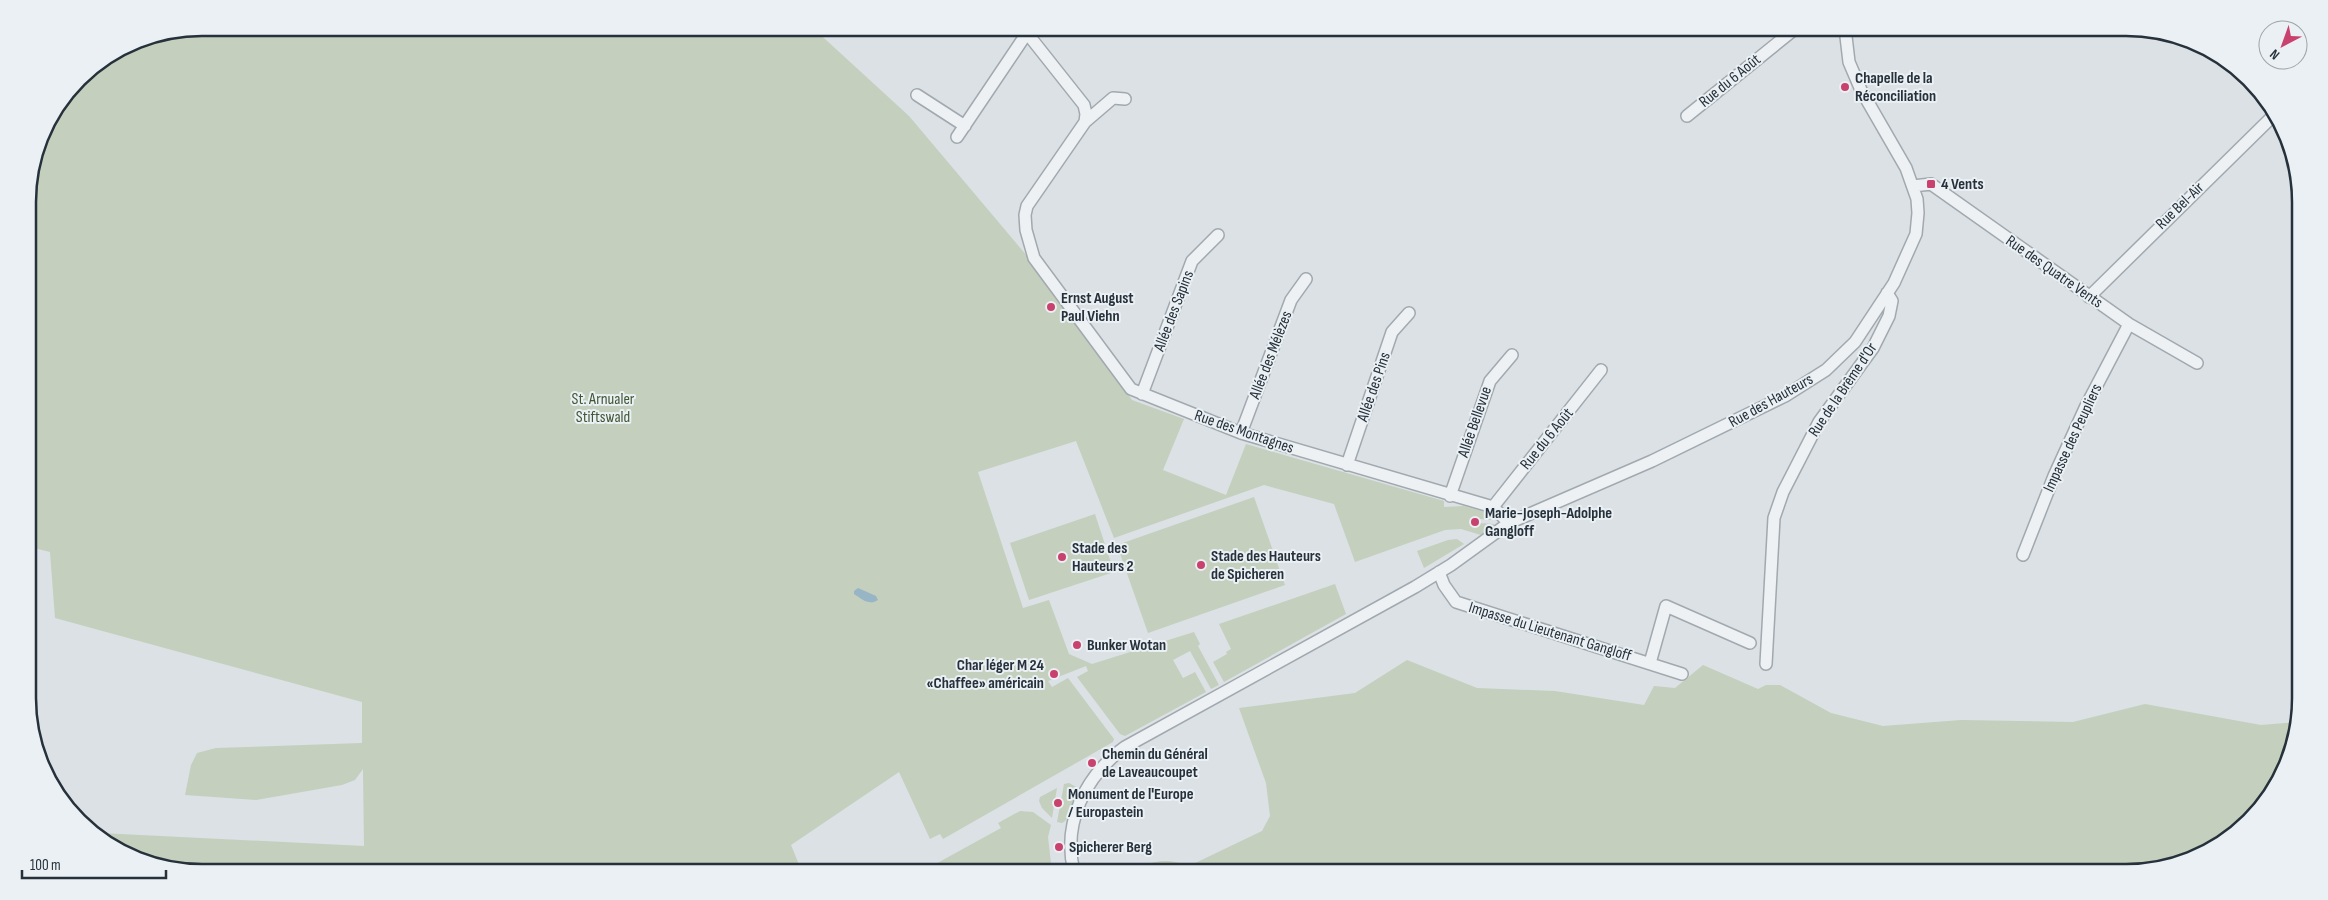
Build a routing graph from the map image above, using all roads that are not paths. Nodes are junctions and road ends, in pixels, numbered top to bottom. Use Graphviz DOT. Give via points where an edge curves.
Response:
graph roads {
  1 [pos="1786,36"];
  2 [pos="1846,36"];
  3 [pos="1021,37"];
  4 [pos="1030,37"];
  5 [pos="917,95"];
  6 [pos="1125,99"];
  7 [pos="1687,116"];
  8 [pos="2270,119"];
  9 [pos="1085,122"];
  10 [pos="965,126"];
  11 [pos="957,138"];
  12 [pos="1913,186"];
  13 [pos="1218,235"];
  14 [pos="1306,279"];
  15 [pos="1887,293"];
  16 [pos="2089,297"];
  17 [pos="1409,313"];
  18 [pos="2129,324"];
  19 [pos="1512,355"];
  20 [pos="2197,363"];
  21 [pos="1602,370"];
  22 [pos="1142,394"];
  23 [pos="1241,434"];
  24 [pos="1347,465"];
  25 [pos="1450,496"];
  26 [pos="1492,507"];
  27 [pos="1509,523"];
  28 [pos="2023,555"];
  29 [pos="1439,572"];
  30 [pos="1750,643"];
  31 [pos="1650,663"];
  32 [pos="1766,664"];
  33 [pos="1682,674"];
  34 [pos="1073,864"];
  1 -- 7 [label="street, Rue du 6 Août"];
  2 -- 12 [label="street, Rue des Hauteurs" via="1849,62 1858,83"];
  3 -- 10 [label="street"];
  4 -- 9 [label="street" via="1084,105"];
  5 -- 10 [label="street"];
  6 -- 9 [label="street" via="1113,98"];
  8 -- 16 [label="street, Rue Bel-Air"];
  9 -- 22 [label="street, Rue des Montagnes" via="1027,206 1024,215 1026,230 1034,258 1131,389"];
  10 -- 11 [label="street"];
  12 -- 15 [label="street, Rue des Hauteurs" via="1918,213 1916,234"];
  12 -- 16 [label="street, Rue des Quatre Vents" via="1931,184"];
  13 -- 22 [label="street, Allée des Sapins" via="1192,261"];
  14 -- 23 [label="street, Allée des Mélèzes" via="1291,300"];
  15 -- 27 [label="street, Rue des Hauteurs" via="1855,342 1826,370 1785,396 1652,461"];
  15 -- 32 [label="street, Rue de la Brême d'Or" via="1892,301 1889,316 1873,348 1819,422 1783,492 1774,518"];
  16 -- 18 [label="street, Rue des Quatre Vents"];
  17 -- 24 [label="street, Allée des Pins" via="1392,332"];
  18 -- 20 [label="street, Rue des Quatre Vents"];
  18 -- 28 [label="street, Impasse des Peupliers" via="2086,406"];
  19 -- 25 [label="street, Allée Bellevue" via="1490,381"];
  21 -- 26 [label="street, Rue du 6 Août"];
  22 -- 23 [label="street, Rue des Montagnes"];
  23 -- 24 [label="street, Rue des Montagnes"];
  24 -- 25 [label="street, Rue des Montagnes"];
  25 -- 26 [label="street, Rue des Montagnes"];
  26 -- 27 [label="street, Rue des Montagnes"];
  27 -- 29 [label="street, Rue des Hauteurs"];
  29 -- 31 [label="street, Impasse du Lieutenant Gangloff" via="1456,602"];
  29 -- 34 [label="street, Rue des Hauteurs" via="1116,754 1091,780 1078,808 1071,832"];
  30 -- 31 [label="street, Impasse du Lieutenant Gangloff" via="1666,606"];
  31 -- 33 [label="street, Impasse du Lieutenant Gangloff"];
}
